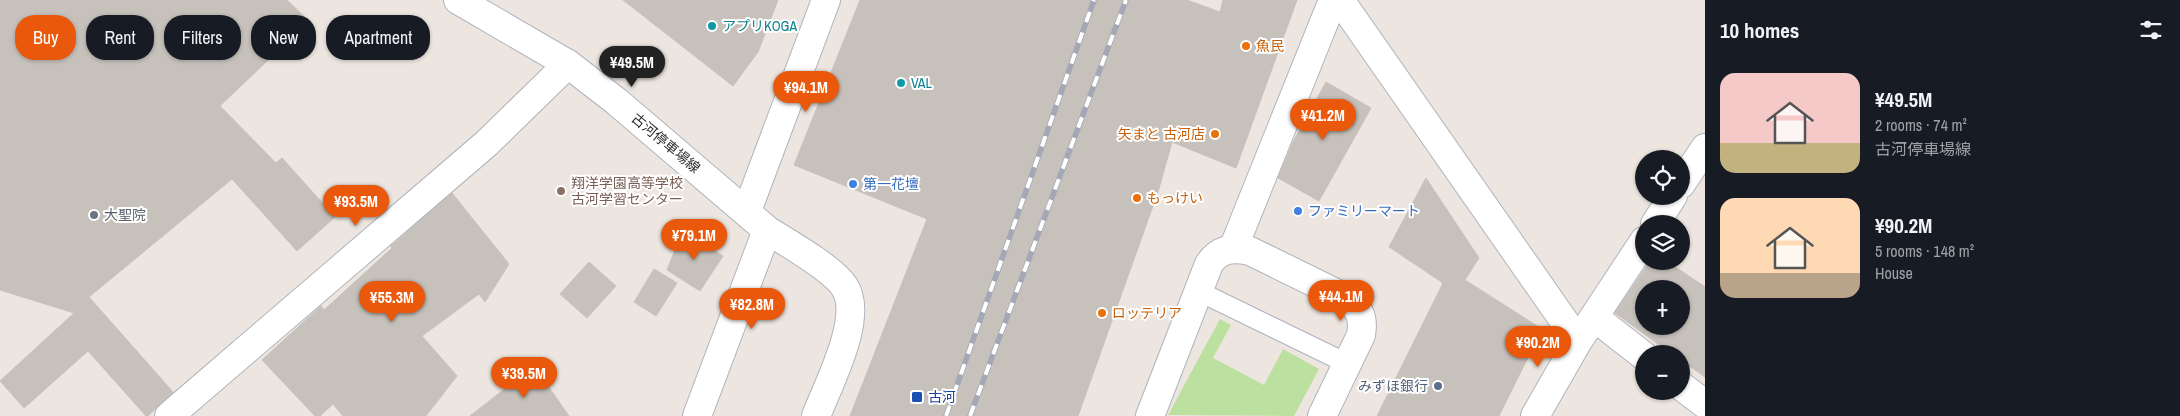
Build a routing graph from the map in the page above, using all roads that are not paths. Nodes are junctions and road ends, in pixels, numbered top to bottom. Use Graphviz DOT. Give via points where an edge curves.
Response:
graph roads {
  1 [pos="458,0"];
  2 [pos="826,0"];
  3 [pos="1332,0"];
  4 [pos="1340,0"];
  5 [pos="568,64"];
  6 [pos="1705,148"];
  7 [pos="1690,170"];
  8 [pos="746,211"];
  9 [pos="767,230"];
  10 [pos="1233,248"];
  11 [pos="1635,255"];
  12 [pos="1198,291"];
  13 [pos="1594,317"];
  14 [pos="1578,341"];
  15 [pos="1635,349"];
  16 [pos="1348,364"];
  17 [pos="1690,393"];
  18 [pos="1705,404"];
  19 [pos="169,416"];
  20 [pos="697,416"];
  21 [pos="816,416"];
  22 [pos="1150,416"];
  23 [pos="1322,416"];
  24 [pos="1535,416"];
  1 -- 5 [label="street, 古河停車場線"];
  2 -- 8 [label="street"];
  3 -- 10 [label="street"];
  4 -- 14 [label="street"];
  5 -- 8 [label="street, 古河停車場線"];
  5 -- 19 [label="street" via="487,143"];
  6 -- 7 [label="street"];
  8 -- 9 [label="street, 古河停車場線"];
  9 -- 20 [label="street"];
  9 -- 21 [label="street, 古河停車場線" via="832,274 844,286 851,303 848,334"];
  10 -- 12 [label="street" via="1214,256"];
  10 -- 16 [label="street" via="1250,250 1356,306 1363,324"];
  11 -- 13 [label="street"];
  12 -- 16 [label="lane"];
  12 -- 22 [label="street"];
  13 -- 14 [label="street"];
  13 -- 15 [label="street"];
  14 -- 24 [label="street"];
  16 -- 23 [label="street"];
  17 -- 18 [label="street"];
}
